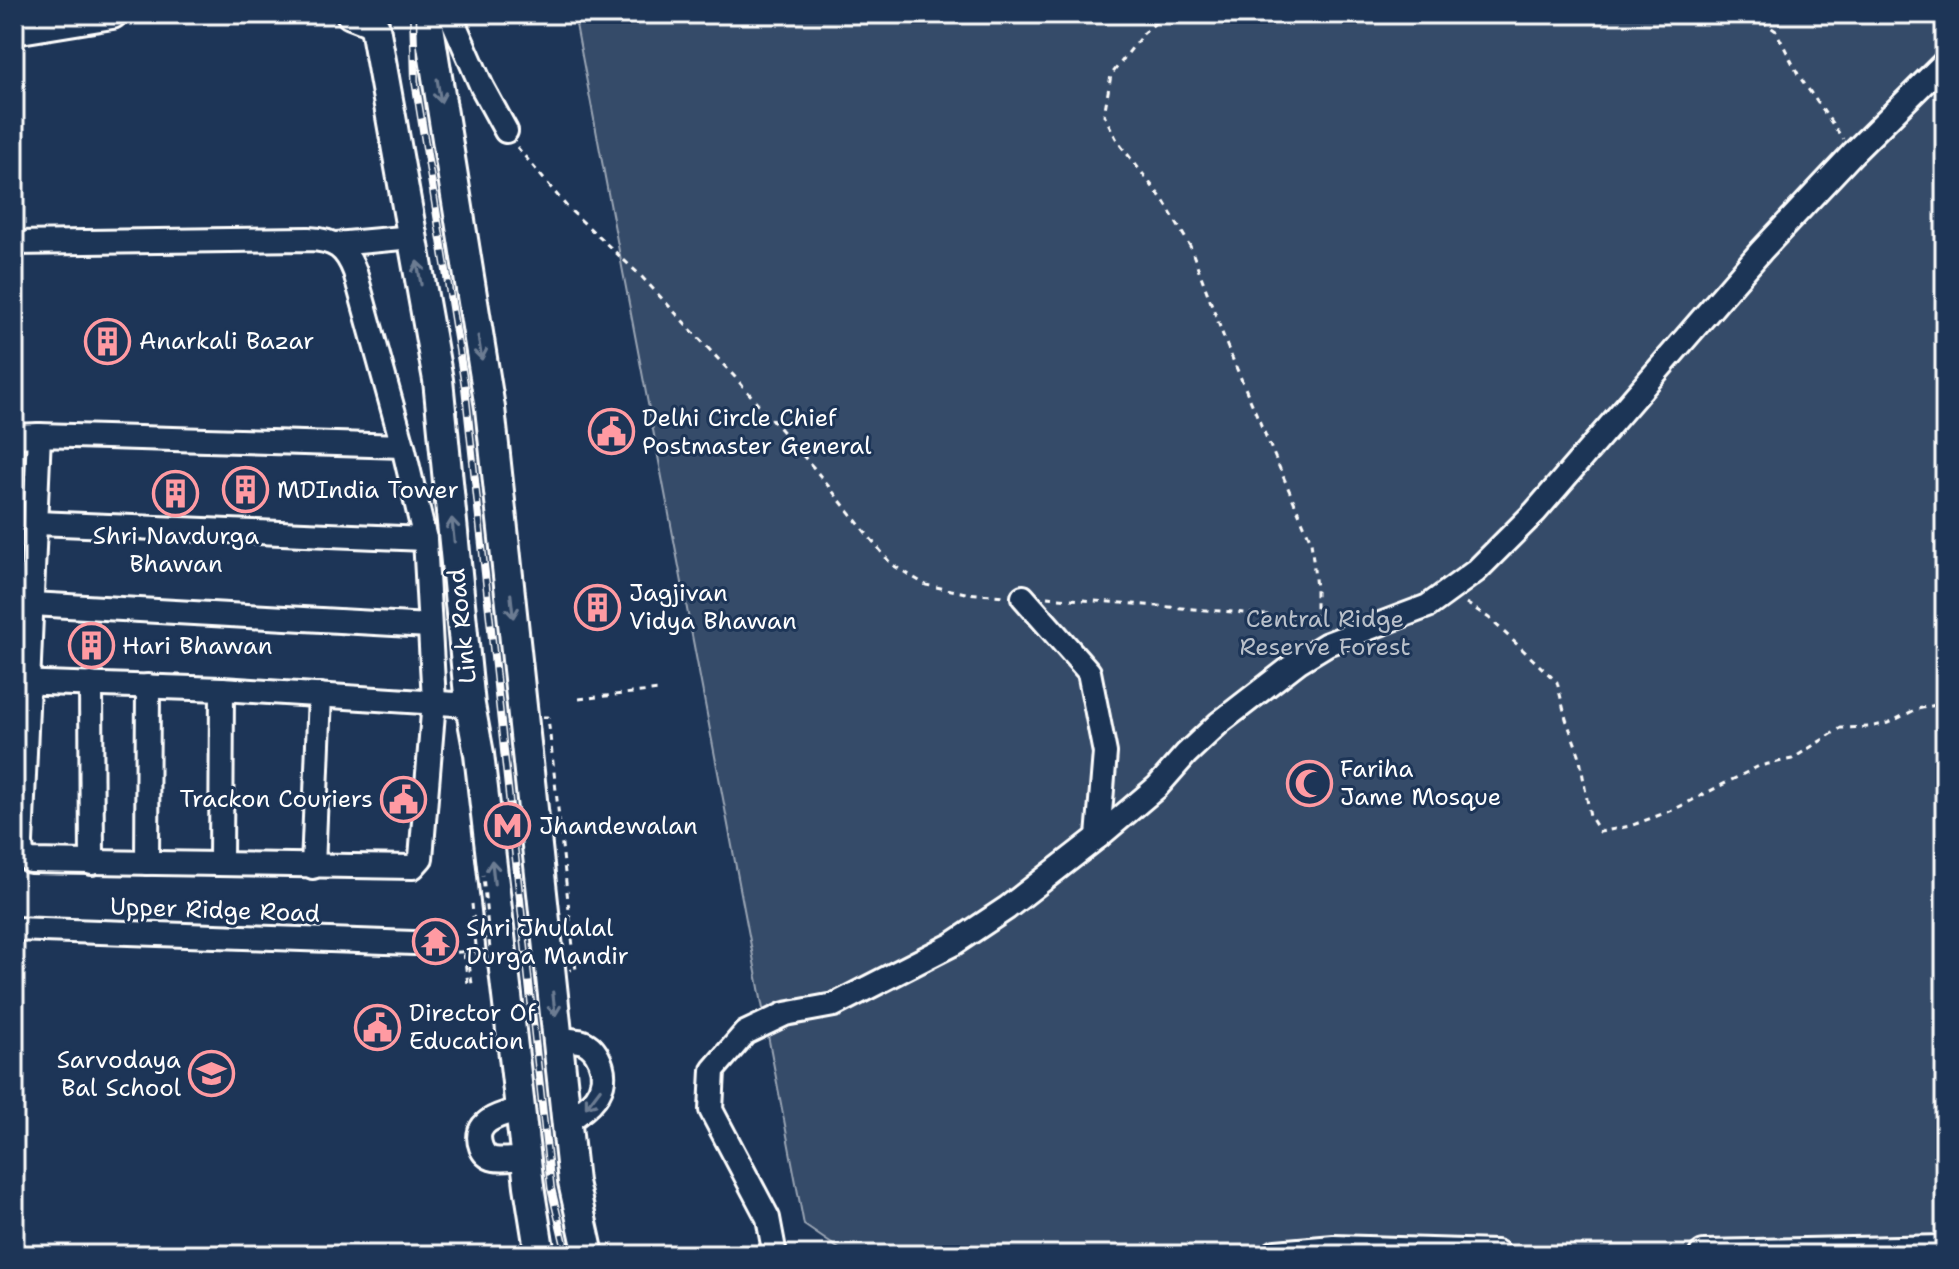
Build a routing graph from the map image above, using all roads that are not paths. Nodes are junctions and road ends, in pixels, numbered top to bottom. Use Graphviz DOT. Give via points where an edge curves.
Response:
graph roads {
  1 [pos="112,14"];
  2 [pos="351,14"];
  3 [pos="427,14"];
  4 [pos="450,14"];
  5 [pos="14,30"];
  6 [pos="1945,62"];
  7 [pos="506,131"];
  8 [pos="413,237"];
  9 [pos="14,243"];
  10 [pos="336,244"];
  11 [pos="39,435"];
  12 [pos="14,436"];
  13 [pos="403,446"];
  14 [pos="37,523"];
  15 [pos="425,539"];
  16 [pos="1023,597"];
  17 [pos="32,604"];
  18 [pos="429,626"];
  19 [pos="20,682"];
  20 [pos="91,684"];
  21 [pos="148,686"];
  22 [pos="222,689"];
  23 [pos="320,695"];
  24 [pos="434,701"];
  25 [pos="470,705"];
  26 [pos="1098,837"];
  27 [pos="92,863"];
  28 [pos="147,863"];
  29 [pos="221,864"];
  30 [pos="313,867"];
  31 [pos="14,929"];
  32 [pos="414,943"];
  33 [pos="558,1039"];
  34 [pos="521,1109"];
  35 [pos="566,1122"];
  36 [pos="526,1158"];
  37 [pos="1945,1250"];
  38 [pos="540,1255"];
  39 [pos="589,1255"];
  40 [pos="775,1255"];
  41 [pos="1276,1255"];
  42 [pos="1496,1255"];
  43 [pos="1704,1255"];
  1 -- 5 [label="main road"];
  2 -- 8 [label="main road, Link Road" via="375,27"];
  3 -- 33 [label="main road, one-way" via="490,408"];
  4 -- 7 [label="street"];
  6 -- 26 [label="street" via="1761,251 1535,512 1476,571 1428,606 1321,634"];
  8 -- 10 [label="street"];
  25 -- 8 [label="main road, Link Road, one-way" via="438,380"];
  9 -- 10 [label="street" via="309,239"];
  10 -- 13 [label="street" via="355,272"];
  11 -- 12 [label="street"];
  11 -- 13 [label="street"];
  11 -- 14 [label="street"];
  13 -- 15 [label="street"];
  14 -- 15 [label="street"];
  14 -- 17 [label="street"];
  15 -- 18 [label="street"];
  16 -- 26 [label="street" via="1089,672 1105,753"];
  17 -- 18 [label="street"];
  17 -- 19 [label="street"];
  18 -- 24 [label="street"];
  19 -- 20 [label="street"];
  19 -- 27 [label="street" via="22,855 30,861"];
  20 -- 21 [label="street"];
  20 -- 27 [label="street"];
  21 -- 22 [label="street"];
  21 -- 28 [label="street"];
  22 -- 23 [label="street"];
  22 -- 29 [label="street"];
  23 -- 24 [label="street"];
  23 -- 30 [label="street"];
  24 -- 25 [label="street"];
  24 -- 30 [label="street" via="418,863 407,868"];
  34 -- 25 [label="main road, Link Road, one-way"];
  26 -- 40 [label="street" via="953,944 834,1005 785,1014 745,1033 713,1070 711,1110 768,1218"];
  27 -- 28 [label="street"];
  28 -- 29 [label="street"];
  29 -- 30 [label="street"];
  31 -- 32 [label="street, Upper Ridge Road"];
  33 -- 35 [label="main road"];
  33 -- 35 [label="street, one-way" via="583,1042 604,1073 592,1103"];
  34 -- 36 [label="main road, Link Road"];
  34 -- 36 [label="street" via="490,1119 479,1141 490,1158"];
  35 -- 39 [label="main road"];
  36 -- 38 [label="main road, Link Road"];
  37 -- 43 [label="main road"];
  41 -- 42 [label="main road" via="1334,1250"];
}
